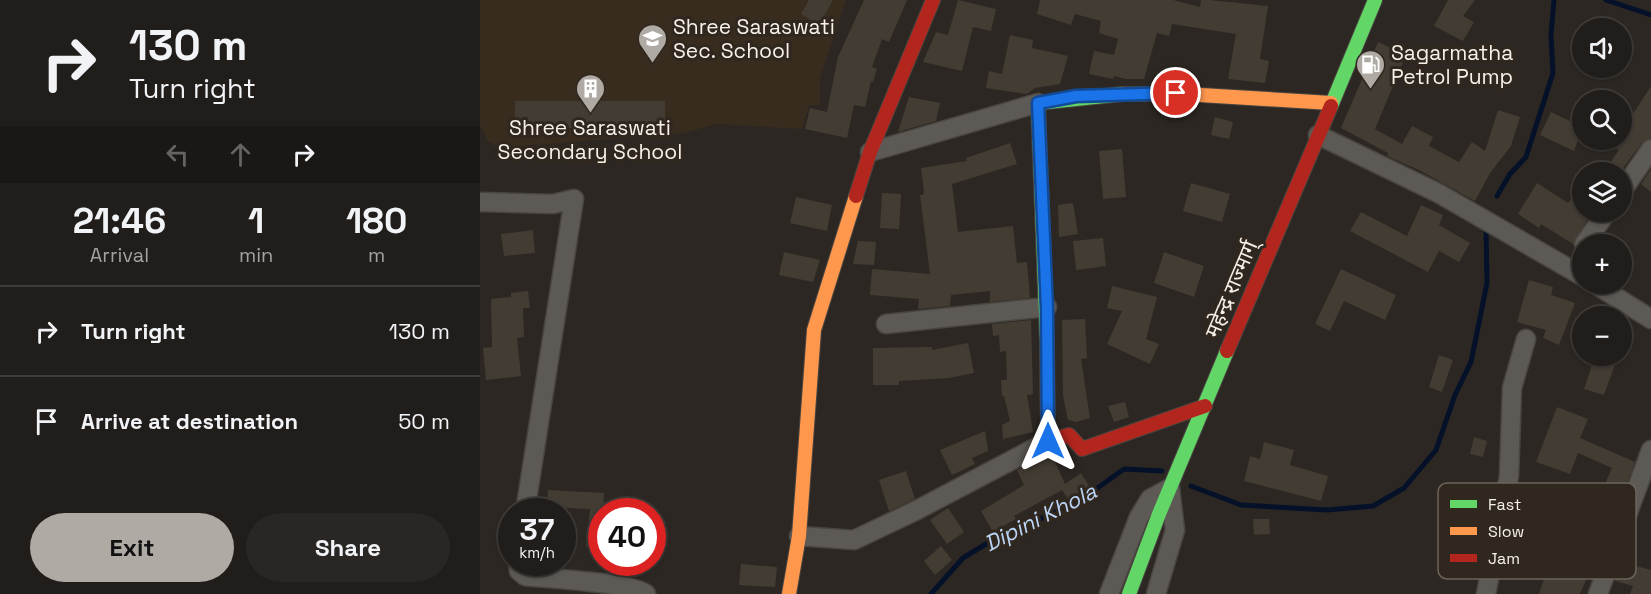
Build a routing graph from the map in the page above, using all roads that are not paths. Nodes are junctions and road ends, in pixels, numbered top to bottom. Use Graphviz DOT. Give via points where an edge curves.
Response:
graph roads {
  1 [pos="933,0"];
  2 [pos="1375,0"];
  3 [pos="1038,103"];
  4 [pos="1331,103"];
  5 [pos="1318,135"];
  6 [pos="1651,149"];
  7 [pos="870,152"];
  8 [pos="1632,176"];
  9 [pos="480,202"];
  10 [pos="1572,269"];
  11 [pos="1611,294"];
  12 [pos="1047,308"];
  13 [pos="1651,319"];
  14 [pos="886,324"];
  15 [pos="1526,339"];
  16 [pos="1205,406"];
  17 [pos="1048,441"];
  18 [pos="1651,450"];
  19 [pos="1508,483"];
  20 [pos="1170,488"];
  21 [pos="1636,491"];
  22 [pos="527,498"];
  23 [pos="799,536"];
  24 [pos="525,576"];
  25 [pos="1489,579"];
  26 [pos="1604,579"];
  27 [pos="646,594"];
  28 [pos="789,594"];
  29 [pos="1109,594"];
  30 [pos="1129,594"];
  31 [pos="1156,594"];
  32 [pos="1486,594"];
  33 [pos="1598,594"];
  1 -- 7 [label="main road"];
  2 -- 4 [label="main road, महेन्द्र राज्मार्ग्"];
  3 -- 4 [label="main road" via="1076,96 1176,93"];
  3 -- 7 [label="street"];
  3 -- 12 [label="main road"];
  4 -- 5 [label="main road, महेन्द्र राज्मार्ग्"];
  5 -- 10 [label="street" via="1438,193"];
  5 -- 16 [label="main road, महेन्द्र राज्मार्ग्"];
  6 -- 8 [label="street"];
  7 -- 23 [label="main road" via="814,330"];
  9 -- 22 [label="street" via="553,204 574,200"];
  11 -- 13 [label="street"];
  12 -- 14 [label="street"];
  12 -- 17 [label="main road"];
  15 -- 19 [label="street" via="1512,388"];
  16 -- 17 [label="main road" via="1082,449 1069,435"];
  16 -- 20 [label="main road, महेन्द्र राज्मार्ग्"];
  17 -- 23 [label="street" via="854,540"];
  18 -- 21 [label="street"];
  20 -- 29 [label="street" via="1150,499 1139,517"];
  20 -- 30 [label="main road, महेन्द्र राज्मार्ग्"];
  20 -- 31 [label="street" via="1176,530"];
  23 -- 28 [label="main road"];
  24 -- 27 [label="street" via="621,586"];
  25 -- 32 [label="street"];
  26 -- 33 [label="street"];
}
